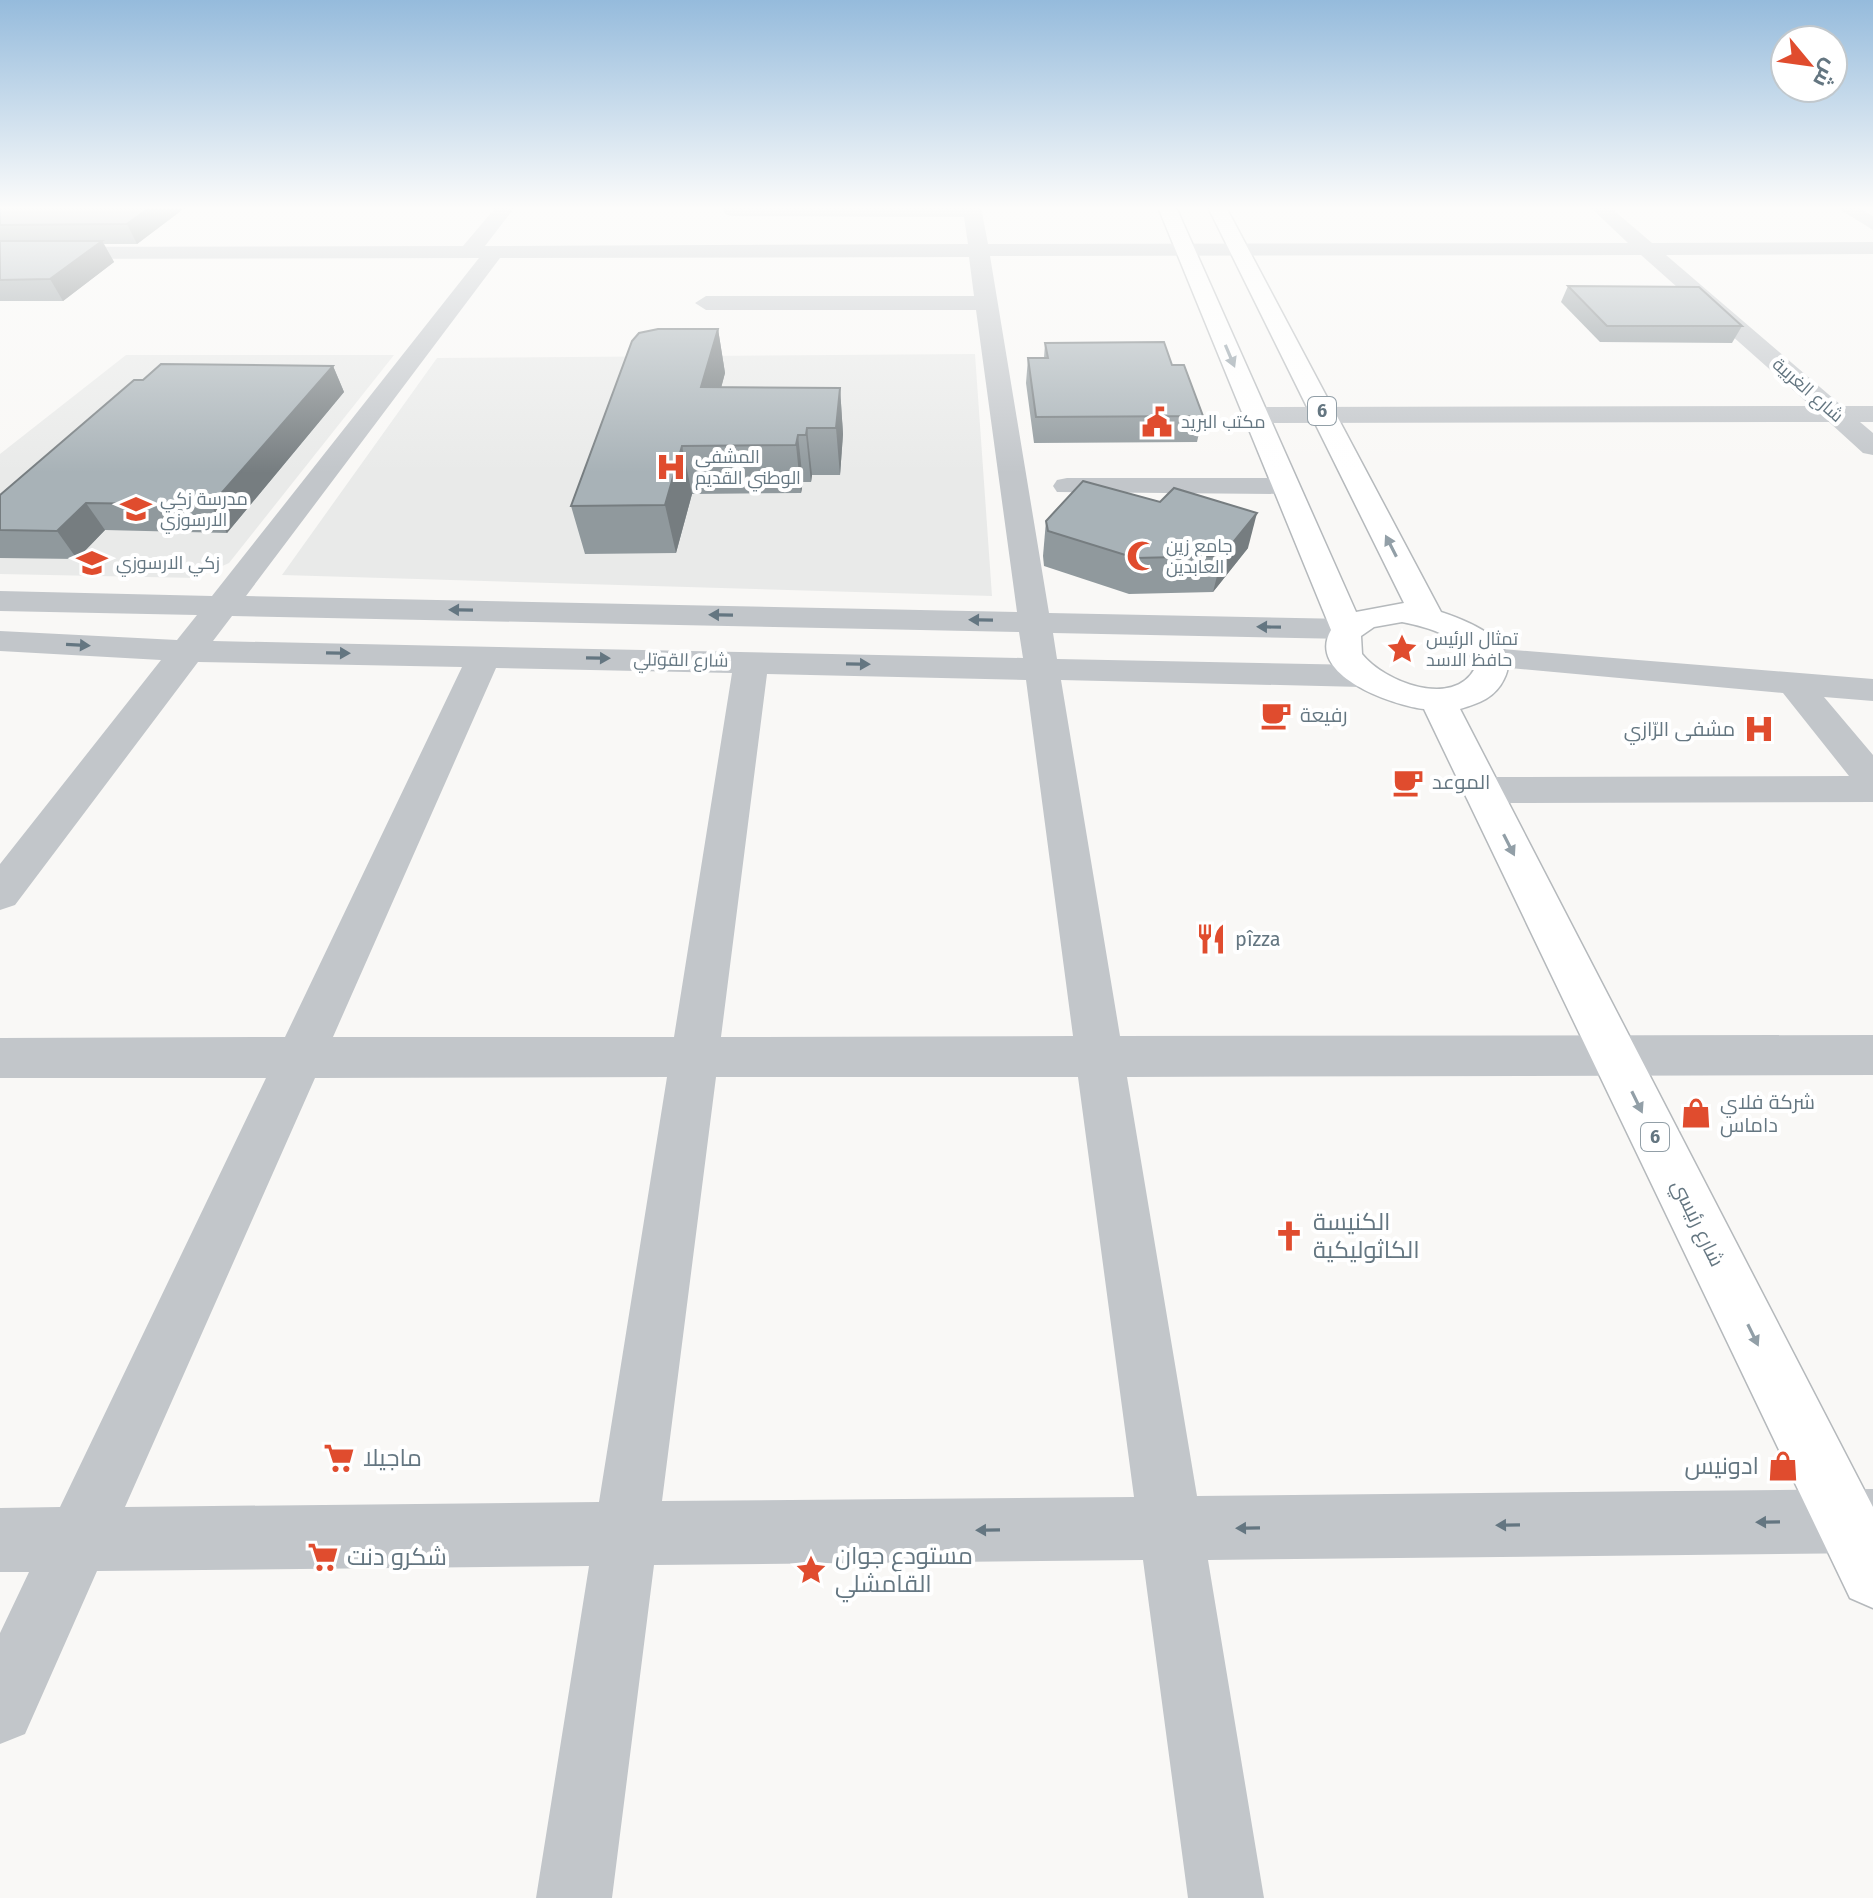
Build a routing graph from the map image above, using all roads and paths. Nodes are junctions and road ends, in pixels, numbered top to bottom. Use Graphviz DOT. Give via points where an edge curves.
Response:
graph roads {
  1 [pos="449,296"];
  2 [pos="708,296"];
  3 [pos="986,296"];
  4 [pos="1205,296"];
  5 [pos="1264,296"];
  6 [pos="1700,296"];
  7 [pos="706,303"];
  8 [pos="987,303"];
  9 [pos="699,327"];
  10 [pos="1835,414"];
  11 [pos="1873,414"];
  12 [pos="1255,415"];
  13 [pos="1323,415"];
  14 [pos="1873,447"];
  15 [pos="1067,486"];
  16 [pos="1285,486"];
  17 [pos="0,601"];
  18 [pos="219,606"];
  19 [pos="1427,616"];
  20 [pos="1035,621"];
  21 [pos="1347,629"];
  22 [pos="0,641"];
  23 [pos="186,651"];
  24 [pos="485,655"];
  25 [pos="1489,658"];
  26 [pos="751,662"];
  27 [pos="1041,667"];
  28 [pos="1362,676"];
  29 [pos="1794,684"];
  30 [pos="1873,690"];
  31 [pos="1437,699"];
  32 [pos="1873,780"];
  33 [pos="1873,789"];
  34 [pos="1481,790"];
  35 [pos="0,894"];
  36 [pos="1873,1055"];
  37 [pos="1615,1056"];
  38 [pos="695,1057"];
  39 [pos="1100,1057"];
  40 [pos="0,1058"];
  41 [pos="300,1058"];
  42 [pos="1170,1529"];
  43 [pos="626,1534"];
  44 [pos="1864,1539"];
  45 [pos="0,1540"];
  46 [pos="78,1540"];
  47 [pos="0,1709"];
  48 [pos="574,1898"];
  49 [pos="1226,1898"];
  1 -- 18 [label="street"];
  2 -- 7 [label="street"];
  3 -- 8 [label="street"];
  4 -- 12 [label="highway, one-way"];
  5 -- 13 [label="highway, 6"];
  6 -- 10 [label="street, شارع الغربية"];
  7 -- 8 [label="street"];
  7 -- 9 [label="street"];
  8 -- 20 [label="street"];
  10 -- 11 [label="street"];
  10 -- 13 [label="street"];
  10 -- 14 [label="street, شارع الغربية"];
  12 -- 13 [label="street"];
  12 -- 16 [label="highway"];
  19 -- 13 [label="highway, 6, one-way"];
  15 -- 16 [label="street"];
  16 -- 21 [label="highway"];
  17 -- 18 [label="street"];
  20 -- 18 [label="street, one-way"];
  18 -- 23 [label="street"];
  19 -- 21 [label="highway" via="1379,613"];
  19 -- 25 [label="highway" via="1466,633"];
  21 -- 20 [label="street, one-way"];
  20 -- 27 [label="street"];
  21 -- 28 [label="highway" via="1342,644"];
  22 -- 23 [label="street, شارع القوتلي, one-way"];
  23 -- 24 [label="street, شارع القوتلي, one-way"];
  23 -- 35 [label="street"];
  24 -- 26 [label="street, شارع القوتلي, one-way"];
  24 -- 41 [label="street"];
  25 -- 29 [label="street"];
  25 -- 31 [label="highway" via="1491,671 1475,692"];
  26 -- 27 [label="street, شارع القوتلي, one-way"];
  26 -- 38 [label="street"];
  27 -- 28 [label="street, شارع القوتلي"];
  27 -- 39 [label="street"];
  28 -- 31 [label="highway" via="1409,696"];
  29 -- 30 [label="street"];
  29 -- 32 [label="street"];
  31 -- 34 [label="highway, شارع رئيسي / 6"];
  33 -- 34 [label="street"];
  34 -- 37 [label="highway, شارع رئيسي / 6, one-way"];
  36 -- 37 [label="street"];
  37 -- 39 [label="street"];
  37 -- 44 [label="highway, شارع رئيسي / 6, one-way"];
  38 -- 39 [label="street"];
  38 -- 41 [label="street"];
  38 -- 43 [label="street"];
  39 -- 42 [label="street"];
  40 -- 41 [label="street"];
  41 -- 46 [label="street"];
  42 -- 43 [label="street, one-way"];
  44 -- 42 [label="street, one-way"];
  42 -- 49 [label="street"];
  43 -- 46 [label="street"];
  43 -- 48 [label="street"];
  45 -- 46 [label="street"];
  46 -- 47 [label="street"];
}
